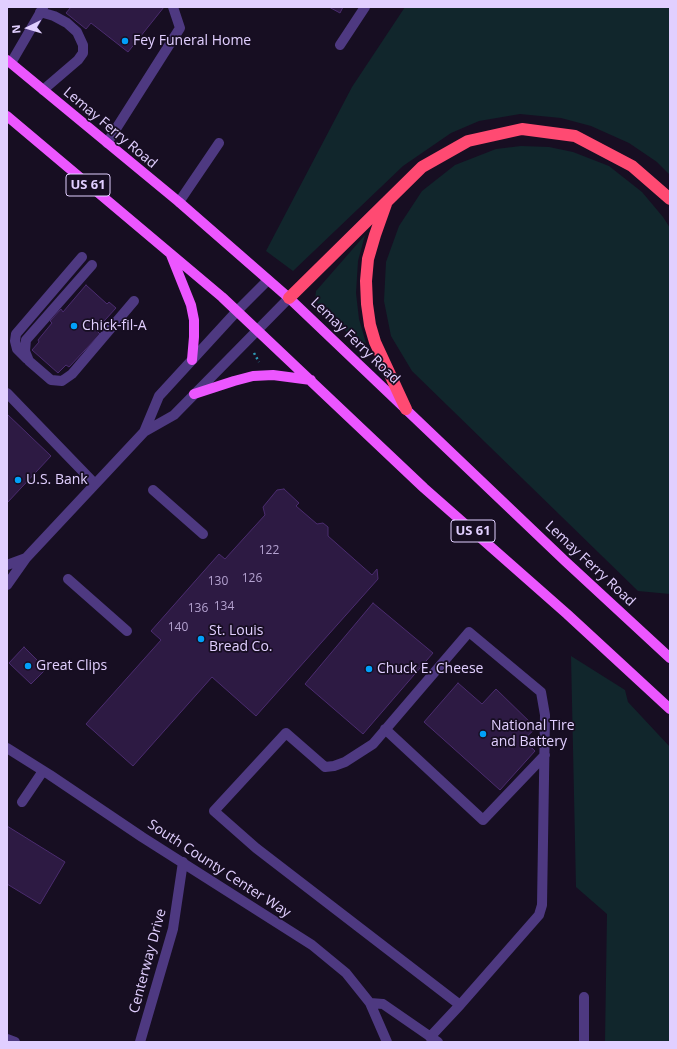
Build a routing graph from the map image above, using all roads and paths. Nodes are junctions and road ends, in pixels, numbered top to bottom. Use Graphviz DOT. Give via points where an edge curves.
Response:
graph roads {
  1 [pos="173,7"];
  2 [pos="365,7"];
  3 [pos="42,10"];
  4 [pos="340,45"];
  5 [pos="9,62"];
  6 [pos="43,90"];
  7 [pos="7,116"];
  8 [pos="107,143"];
  9 [pos="219,143"];
  10 [pos="670,199"];
  11 [pos="388,200"];
  12 [pos="179,202"];
  13 [pos="170,253"];
  14 [pos="82,257"];
  15 [pos="92,265"];
  16 [pos="268,280"];
  17 [pos="289,298"];
  18 [pos="134,301"];
  19 [pos="237,311"];
  20 [pos="258,330"];
  21 [pos="192,360"];
  22 [pos="29,361"];
  23 [pos="311,380"];
  24 [pos="7,393"];
  25 [pos="194,394"];
  26 [pos="406,409"];
  27 [pos="144,432"];
  28 [pos="95,484"];
  29 [pos="153,490"];
  30 [pos="203,534"];
  31 [pos="26,558"];
  32 [pos="7,565"];
  33 [pos="68,579"];
  34 [pos="7,585"];
  35 [pos="127,631"];
  36 [pos="670,658"];
  37 [pos="670,709"];
  38 [pos="385,729"];
  39 [pos="7,748"];
  40 [pos="545,755"];
  41 [pos="43,771"];
  42 [pos="22,802"];
  43 [pos="183,862"];
  44 [pos="584,997"];
  45 [pos="370,1003"];
  46 [pos="460,1005"];
  47 [pos="7,1039"];
  48 [pos="434,1039"];
  49 [pos="15,1042"];
  50 [pos="140,1042"];
  51 [pos="387,1042"];
  52 [pos="584,1042"];
  1 -- 8 [label="lane" via="180,28"];
  2 -- 4 [label="lane"];
  3 -- 5 [label="lane"];
  3 -- 6 [label="lane" via="67,23 77,32 83,44 83,53 78,60"];
  5 -- 6 [label="main road, Lemay Ferry Road / US 61"];
  6 -- 8 [label="main road, Lemay Ferry Road / US 61"];
  7 -- 13 [label="main road, US 61"];
  8 -- 12 [label="main road, Lemay Ferry Road / US 61"];
  9 -- 12 [label="lane"];
  10 -- 11 [label="highway" via="632,166 575,136 522,129 468,141 422,167"];
  11 -- 17 [label="highway"];
  11 -- 26 [label="highway" via="368,259 367,304 375,342"];
  12 -- 16 [label="main road, Lemay Ferry Road / US 61"];
  13 -- 19 [label="main road, US 61"];
  13 -- 21 [label="main road" via="191,305 194,320"];
  14 -- 22 [label="lane" via="16,334 17,349"];
  15 -- 22 [label="lane" via="26,340 25,351"];
  16 -- 17 [label="main road, Lemay Ferry Road / US 61"];
  16 -- 19 [label="lane"];
  17 -- 20 [label="lane"];
  17 -- 26 [label="main road, Lemay Ferry Road / US 61"];
  18 -- 22 [label="lane" via="72,374 62,381 51,380"];
  19 -- 20 [label="main road, US 61"];
  19 -- 21 [label="lane"];
  20 -- 23 [label="main road, US 61"];
  20 -- 25 [label="lane"];
  21 -- 27 [label="lane" via="159,396"];
  23 -- 25 [label="main road" via="273,375 253,376"];
  23 -- 37 [label="main road, US 61" via="424,488"];
  24 -- 28 [label="lane"];
  25 -- 27 [label="lane" via="174,415"];
  26 -- 36 [label="main road, Lemay Ferry Road / US 61"];
  27 -- 28 [label="lane"];
  28 -- 31 [label="lane"];
  29 -- 30 [label="lane"];
  31 -- 32 [label="lane"];
  31 -- 34 [label="lane"];
  33 -- 35 [label="lane"];
  38 -- 40 [label="lane" via="483,820"];
  38 -- 40 [label="lane" via="469,632 541,692 545,715"];
  38 -- 46 [label="lane" via="373,744 345,762 325,767 286,733 214,811 256,848"];
  39 -- 41 [label="lane, South County Center Way"];
  40 -- 46 [label="lane" via="543,894 539,915"];
  41 -- 42 [label="lane"];
  41 -- 43 [label="lane, South County Center Way"];
  43 -- 45 [label="lane, South County Center Way" via="312,946 346,973"];
  43 -- 50 [label="lane, Centerway Drive" via="173,929"];
  44 -- 52 [label="lane"];
  45 -- 48 [label="lane" via="383,1004"];
  45 -- 51 [label="lane, South County Center Way"];
  46 -- 48 [label="lane"];
  47 -- 49 [label="lane"];
}
